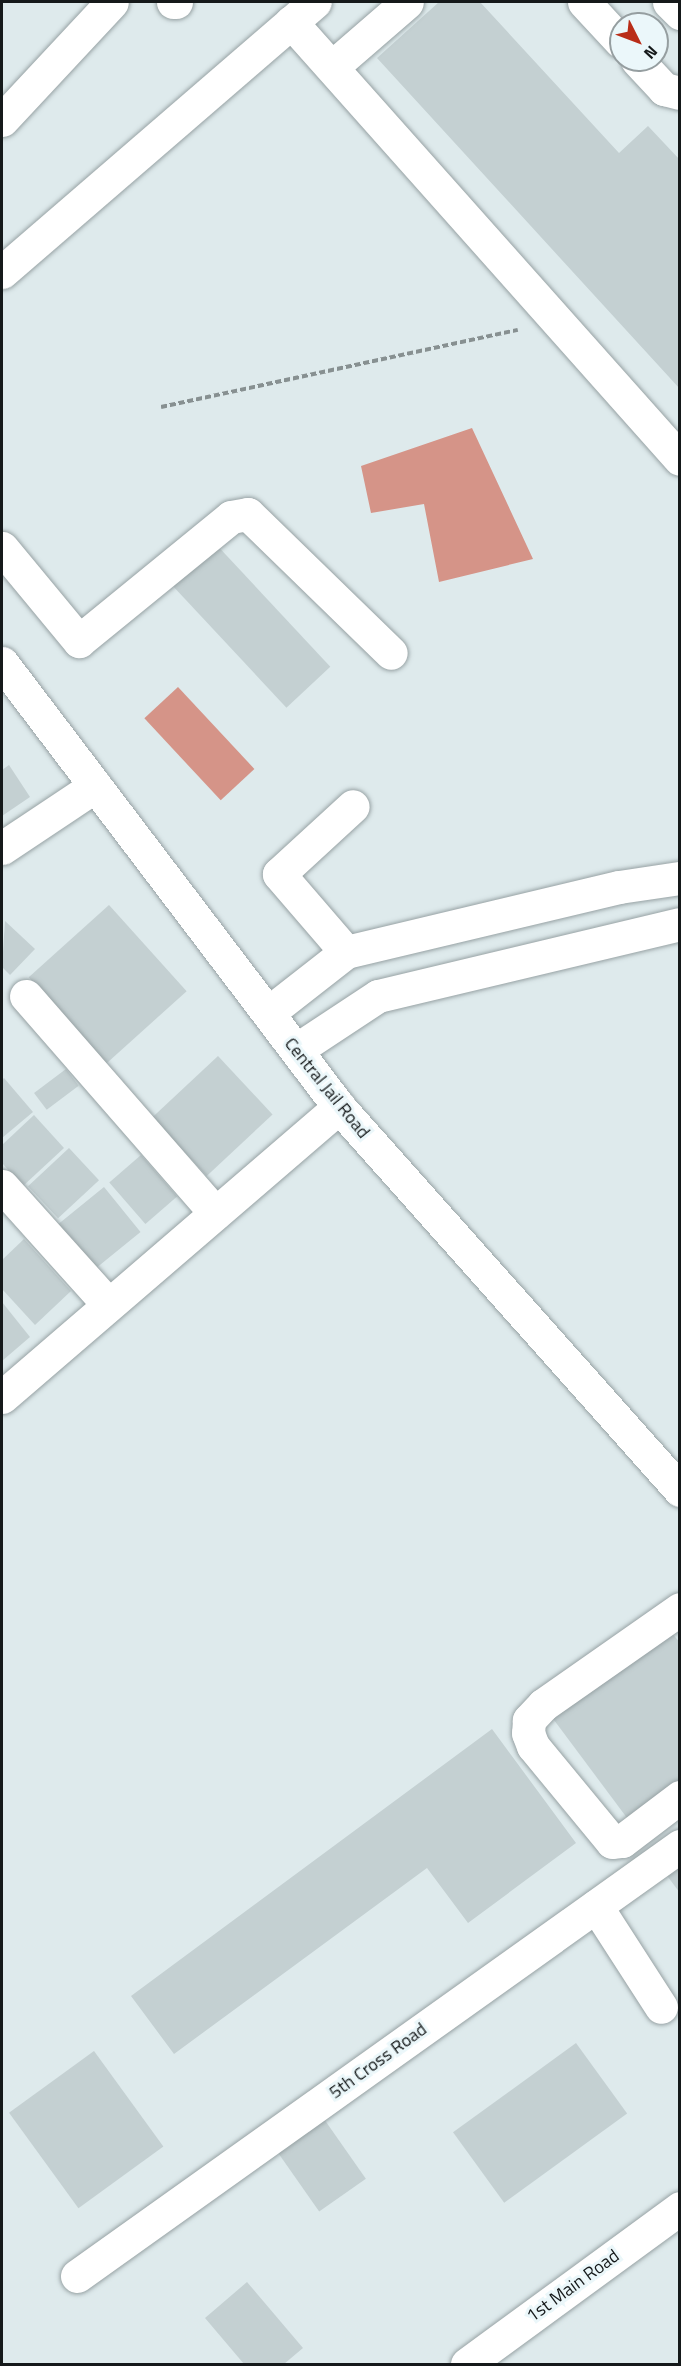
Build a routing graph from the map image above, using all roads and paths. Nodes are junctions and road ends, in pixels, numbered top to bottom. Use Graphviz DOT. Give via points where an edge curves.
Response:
graph roads {
  1 [pos="112,2"];
  2 [pos="407,2"];
  3 [pos="584,2"];
  4 [pos="669,2"];
  5 [pos="303,12"];
  6 [pos="680,13"];
  7 [pos="609,29"];
  8 [pos="332,67"];
  9 [pos="648,72"];
  10 [pos="680,93"];
  11 [pos="2,120"];
  12 [pos="2,272"];
  13 [pos="560,321"];
  14 [pos="161,407"];
  15 [pos="680,459"];
  16 [pos="2,548"];
  17 [pos="391,653"];
  18 [pos="6,679"];
  19 [pos="95,786"];
  20 [pos="353,806"];
  21 [pos="2,848"];
  22 [pos="680,878"];
  23 [pos="680,924"];
  24 [pos="346,952"];
  25 [pos="26,996"];
  26 [pos="268,1013"];
  27 [pos="296,1050"];
  28 [pos="339,1107"];
  29 [pos="2,1186"];
  30 [pos="215,1213"];
  31 [pos="108,1304"];
  32 [pos="2,1397"];
  33 [pos="680,1490"];
  34 [pos="680,1609"];
  35 [pos="680,1797"];
  36 [pos="680,1846"];
  37 [pos="596,1906"];
  38 [pos="661,2007"];
  39 [pos="680,2208"];
  40 [pos="77,2276"];
  41 [pos="467,2364"];
  1 -- 11 [label="street"];
  2 -- 8 [label="street"];
  3 -- 7 [label="street"];
  4 -- 6 [label="street"];
  5 -- 8 [label="street"];
  5 -- 12 [label="street"];
  8 -- 13 [label="street"];
  9 -- 10 [label="street" via="664,89"];
  13 -- 14 [label="path"];
  13 -- 15 [label="street"];
  16 -- 17 [label="street" via="79,641 231,517 248,514"];
  18 -- 19 [label="street, Central Jail Road"];
  19 -- 21 [label="street"];
  19 -- 26 [label="street, Central Jail Road"];
  20 -- 24 [label="street" via="279,874"];
  22 -- 24 [label="street" via="619,887"];
  23 -- 27 [label="street" via="378,996"];
  24 -- 26 [label="street"];
  25 -- 30 [label="street"];
  26 -- 27 [label="street, Central Jail Road"];
  27 -- 28 [label="street, Central Jail Road"];
  28 -- 30 [label="street"];
  28 -- 33 [label="street, Central Jail Road"];
  29 -- 31 [label="street"];
  30 -- 31 [label="street"];
  31 -- 32 [label="street"];
  34 -- 35 [label="street" via="543,1705 529,1719 528,1733 533,1746 612,1842 622,1842"];
  36 -- 37 [label="street, 5th Cross Road"];
  37 -- 38 [label="street"];
  37 -- 40 [label="street, 5th Cross Road"];
  39 -- 41 [label="street, 1st Main Road"];
}
